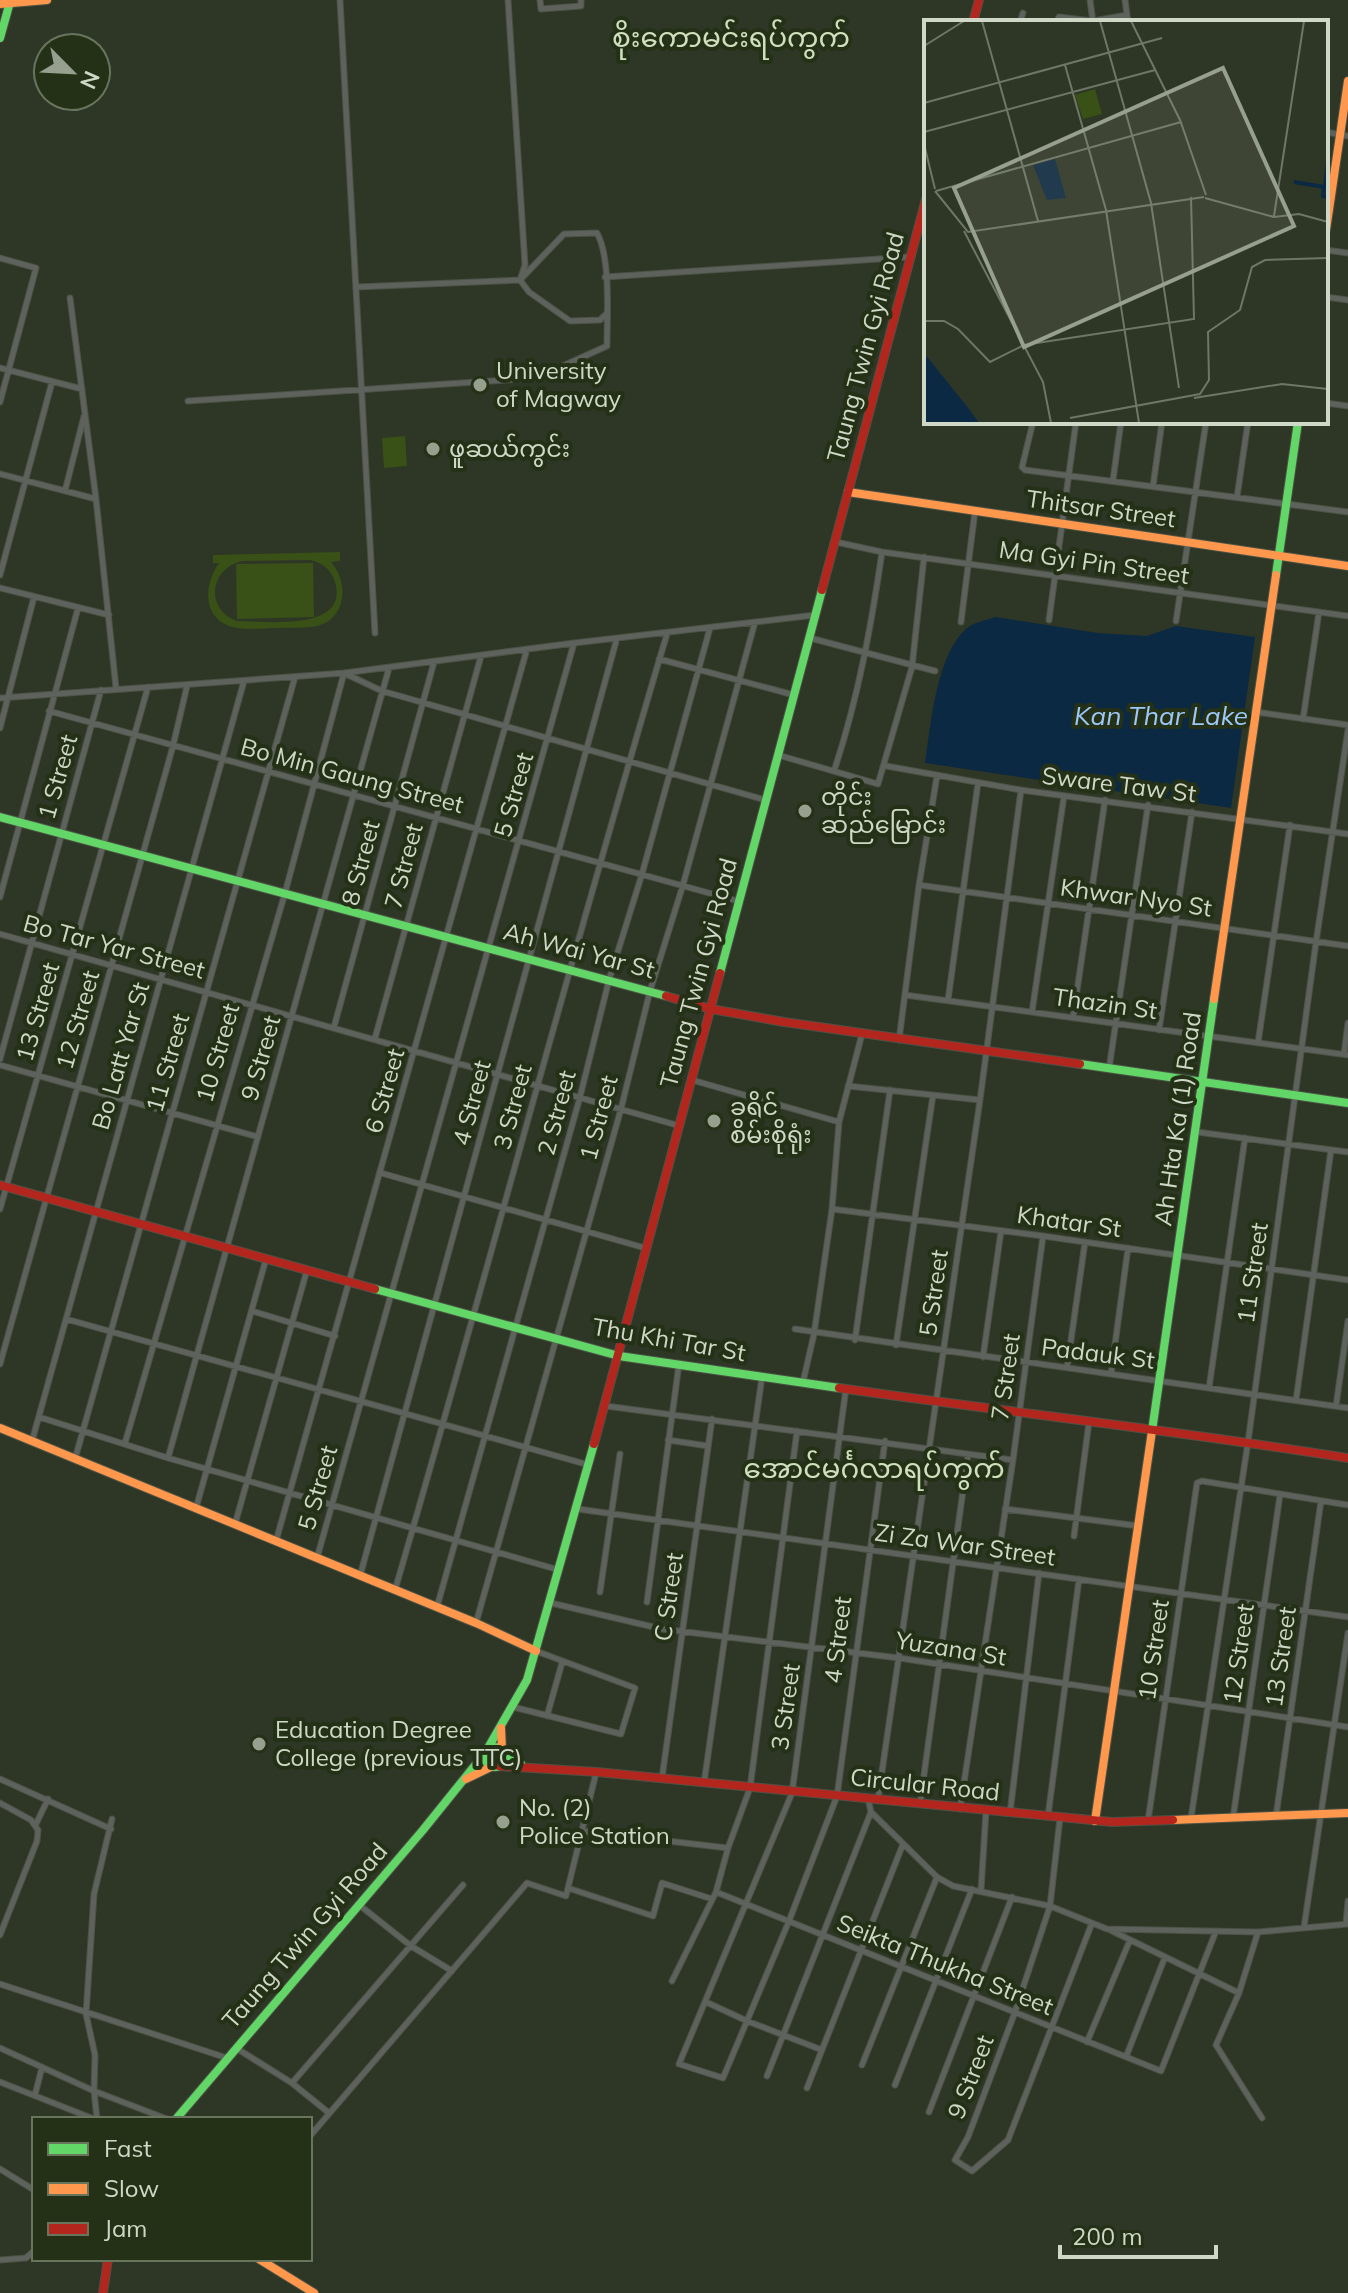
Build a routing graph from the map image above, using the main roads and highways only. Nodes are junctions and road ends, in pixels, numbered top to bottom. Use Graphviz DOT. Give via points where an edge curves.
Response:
graph roads {
  1 [pos="47,0"];
  2 [pos="979,0"];
  3 [pos="6,2"];
  4 [pos="974,20"];
  5 [pos="0,38"];
  6 [pos="1348,81"];
  7 [pos="1344,135"];
  8 [pos="924,206"];
  9 [pos="1328,219"];
  10 [pos="1298,424"];
  11 [pos="848,492"];
  12 [pos="1278,556"];
  13 [pos="1348,566"];
  14 [pos="0,817"];
  15 [pos="711,1009"];
  16 [pos="1204,1082"];
  17 [pos="1348,1103"];
  18 [pos="4,1186"];
  19 [pos="619,1356"];
  20 [pos="0,1428"];
  21 [pos="1154,1431"];
  22 [pos="1348,1458"];
  23 [pos="536,1651"];
  24 [pos="501,1728"];
  25 [pos="486,1751"];
  26 [pos="503,1752"];
  27 [pos="495,1766"];
  28 [pos="526,1766"];
  29 [pos="466,1779"];
  30 [pos="1348,1813"];
  31 [pos="1095,1821"];
  32 [pos="178,2117"];
  33 [pos="108,2261"];
  34 [pos="262,2261"];
  35 [pos="103,2293"];
  36 [pos="314,2293"];
  1 -- 3 [label="main road"];
  2 -- 4 [label="main road"];
  3 -- 5 [label="main road"];
  6 -- 7 [label="main road"];
  7 -- 9 [label="main road"];
  8 -- 11 [label="main road, Taung Twin Gyi Road"];
  10 -- 12 [label="main road, Ah Hta Ka (1) Road"];
  11 -- 12 [label="main road, Thitsar Street"];
  11 -- 15 [label="main road, Taung Twin Gyi Road"];
  12 -- 13 [label="main road, Thitsar Street"];
  12 -- 16 [label="main road, Ah Hta Ka (1) Road"];
  14 -- 15 [label="main road, Ah Wai Yar St"];
  15 -- 16 [label="main road, Ah Wai Yar St"];
  15 -- 19 [label="main road, Taung Twin Gyi Road"];
  16 -- 17 [label="main road, Ah Wai Yar St"];
  16 -- 21 [label="main road, Ah Hta Ka (1) Road"];
  18 -- 19 [label="main road, Thu Khi Tar St"];
  19 -- 21 [label="main road, Thu Khi Tar St"];
  19 -- 23 [label="main road, Taung Twin Gyi Road"];
  20 -- 23 [label="main road"];
  21 -- 22 [label="main road, Thu Khi Tar St"];
  21 -- 31 [label="main road, Ah Hta Ka (1) Road"];
  23 -- 24 [label="main road, Taung Twin Gyi Road"];
  24 -- 25 [label="main road, Taung Twin Gyi Road"];
  24 -- 26 [label="main road"];
  25 -- 26 [label="main road" via="497,1746"];
  25 -- 27 [label="main road" via="484,1759"];
  25 -- 29 [label="main road, Taung Twin Gyi Road"];
  26 -- 27 [label="main road" via="505,1759"];
  26 -- 28 [label="main road"];
  27 -- 28 [label="main road, Circular Road"];
  27 -- 29 [label="main road, Circular Road"];
  28 -- 31 [label="main road, Circular Road"];
  29 -- 32 [label="main road, Taung Twin Gyi Road"];
  30 -- 31 [label="main road, Circular Road"];
  33 -- 35 [label="main road"];
  34 -- 36 [label="main road"];
}
